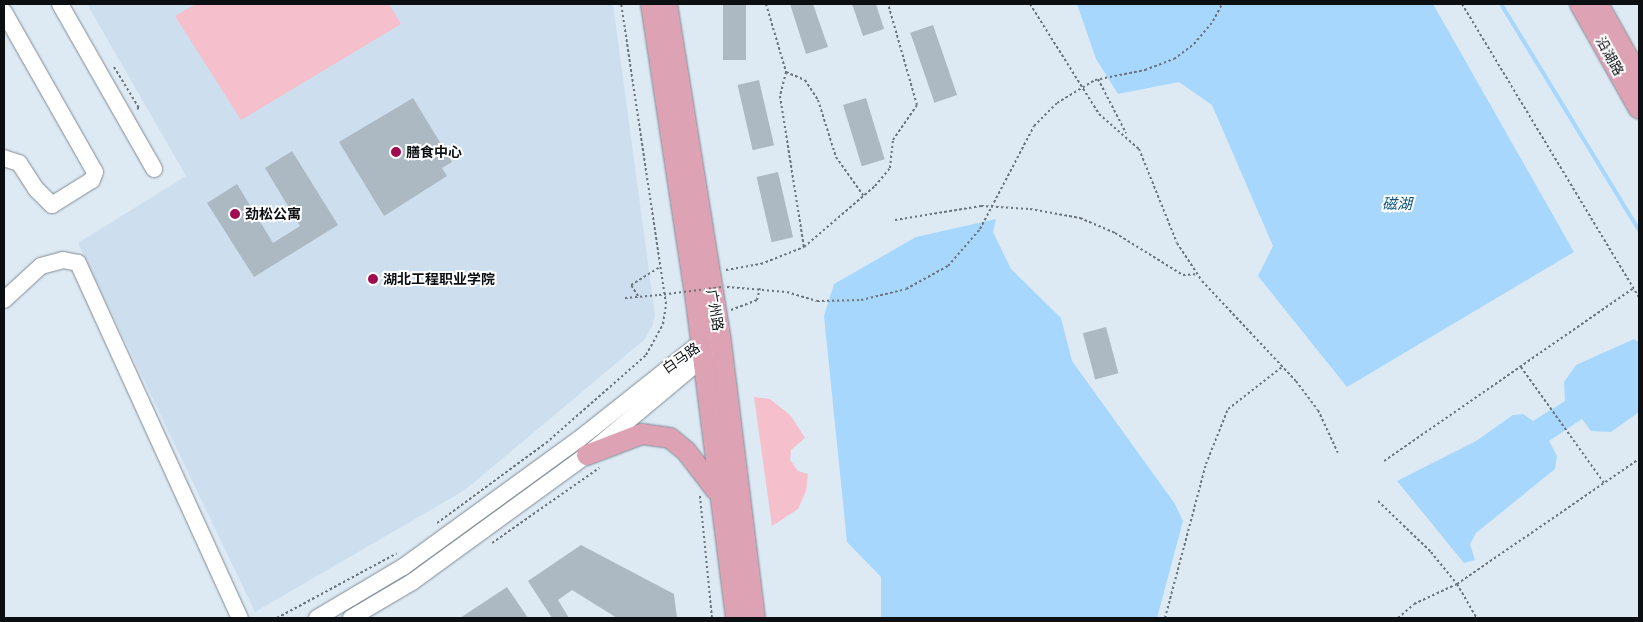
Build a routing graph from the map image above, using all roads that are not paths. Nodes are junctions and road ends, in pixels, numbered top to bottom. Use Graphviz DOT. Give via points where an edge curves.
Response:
graph roads {
  1 [pos="60,4"];
  2 [pos="651,4"];
  3 [pos="667,4"];
  4 [pos="1580,4"];
  5 [pos="1598,4"];
  6 [pos="4,12"];
  7 [pos="1639,77"];
  8 [pos="1639,109"];
  9 [pos="4,158"];
  10 [pos="154,169"];
  11 [pos="4,300"];
  12 [pos="721,342"];
  13 [pos="702,351"];
  14 [pos="593,462"];
  15 [pos="708,491"];
  16 [pos="240,618"];
  17 [pos="317,618"];
  18 [pos="351,618"];
  19 [pos="736,618"];
  20 [pos="755,618"];
  1 -- 10 [label="street"];
  2 -- 13 [label="main road, 广州路"];
  3 -- 12 [label="main road, 广州路"];
  4 -- 8 [label="main road, 沿湖路"];
  5 -- 7 [label="main road, 沿湖路"];
  6 -- 9 [label="street" via="95,172 92,180 52,204 36,189 19,163"];
  11 -- 16 [label="street" via="42,266 63,260 78,264"];
  12 -- 13 [label="street, 白马路"];
  12 -- 20 [label="main road, 广州路"];
  13 -- 14 [label="street, 白马路"];
  13 -- 15 [label="main road, 广州路"];
  13 -- 17 [label="street, 白马路" via="403,567"];
  14 -- 15 [label="main road" via="642,434 670,438 686,451"];
  14 -- 18 [label="street, 白马路" via="412,582"];
  15 -- 19 [label="main road, 广州路"];
}
